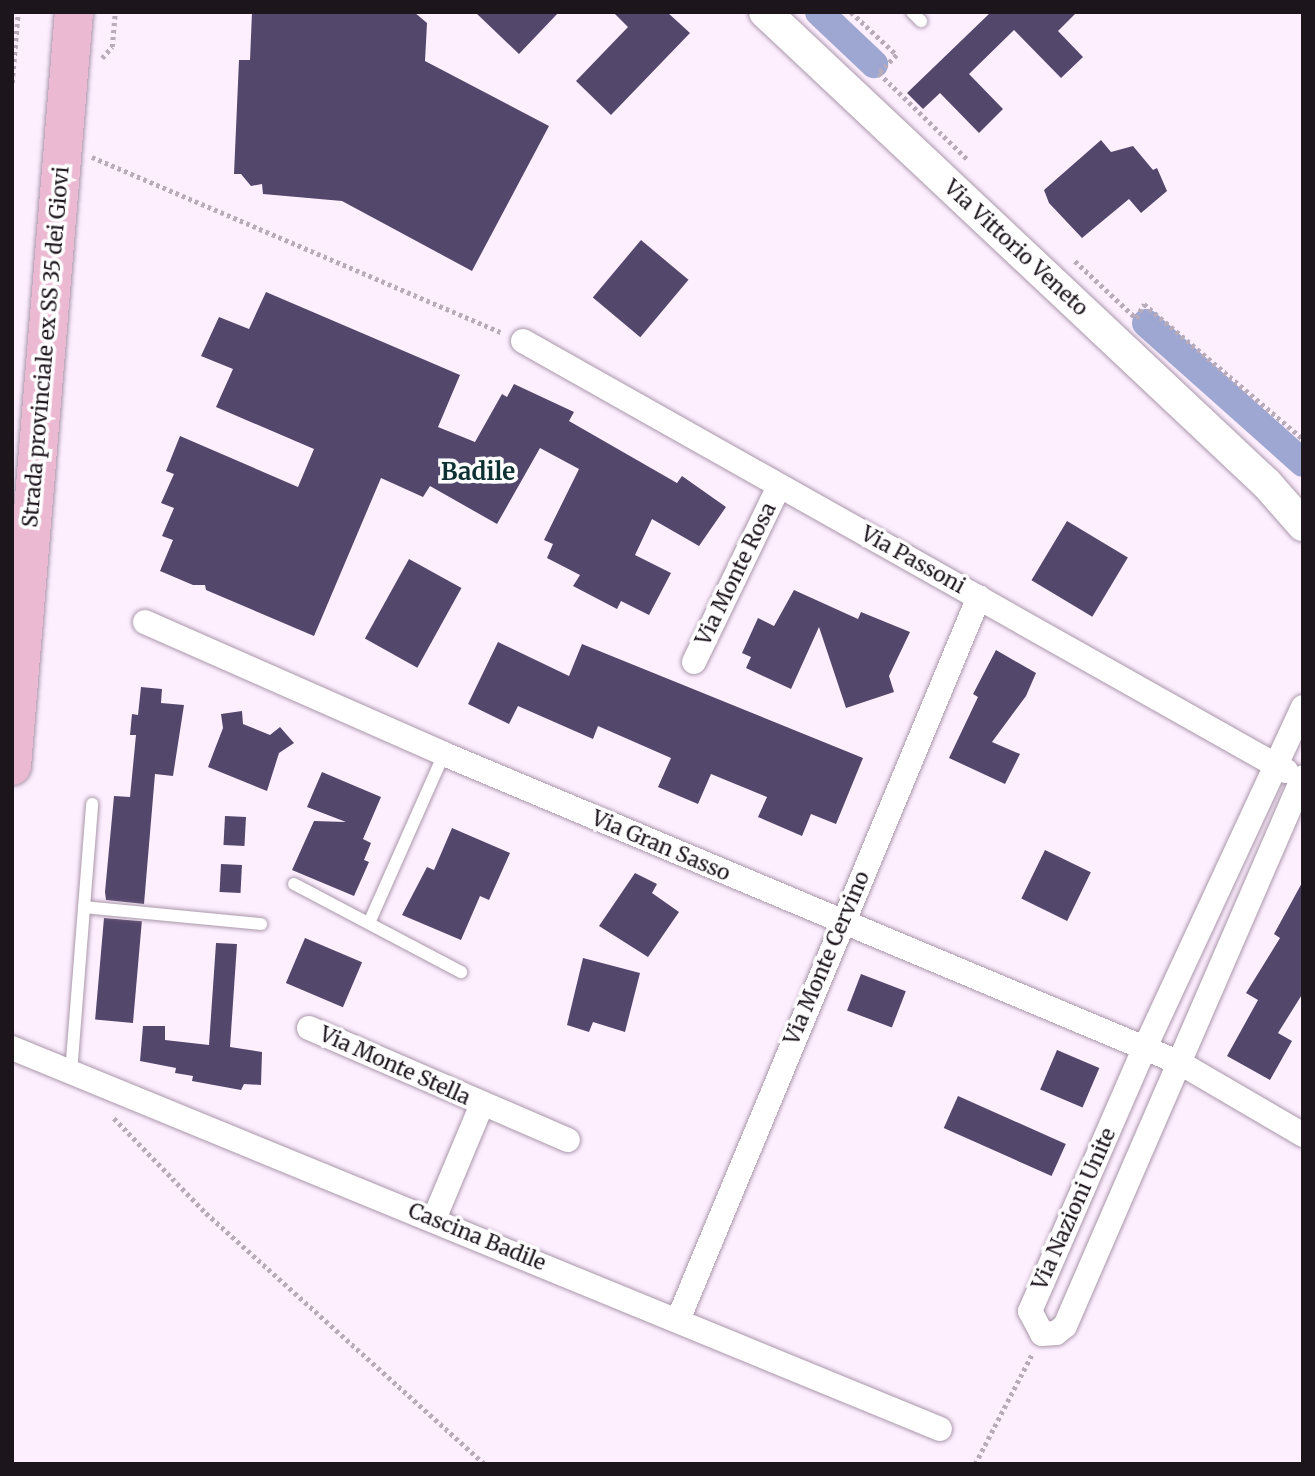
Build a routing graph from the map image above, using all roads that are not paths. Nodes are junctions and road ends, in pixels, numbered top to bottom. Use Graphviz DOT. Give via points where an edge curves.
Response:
graph roads {
  1 [pos="74,12"];
  2 [pos="765,12"];
  3 [pos="523,341"];
  4 [pos="1267,484"];
  5 [pos="779,486"];
  6 [pos="1303,504"];
  7 [pos="1303,525"];
  8 [pos="979,597"];
  9 [pos="145,622"];
  10 [pos="694,662"];
  11 [pos="1303,707"];
  12 [pos="444,754"];
  13 [pos="1273,765"];
  14 [pos="12,766"];
  15 [pos="1302,778"];
  16 [pos="92,804"];
  17 [pos="294,884"];
  18 [pos="84,907"];
  19 [pos="841,922"];
  20 [pos="369,923"];
  21 [pos="261,924"];
  22 [pos="461,972"];
  23 [pos="309,1028"];
  24 [pos="12,1048"];
  25 [pos="1144,1049"];
  26 [pos="1180,1063"];
  27 [pos="71,1073"];
  28 [pos="482,1104"];
  29 [pos="1303,1135"];
  30 [pos="568,1140"];
  31 [pos="434,1219"];
  32 [pos="678,1320"];
  33 [pos="940,1429"];
  1 -- 14 [label="main road, Strada provinciale ex SS 35 dei Giovi"];
  2 -- 4 [label="street, Via Vittorio Veneto"];
  3 -- 5 [label="street, Via Passoni"];
  4 -- 6 [label="street, Via Vittorio Veneto"];
  4 -- 7 [label="street, Via Vittorio Veneto"];
  5 -- 8 [label="street, Via Passoni"];
  5 -- 10 [label="street, Via Monte Rosa"];
  8 -- 13 [label="street, Via Passoni"];
  8 -- 19 [label="street, Via Monte Cervino"];
  9 -- 12 [label="street, Via Gran Sasso"];
  11 -- 13 [label="street, Via Nazioni Unite"];
  12 -- 19 [label="street, Via Gran Sasso"];
  12 -- 20 [label="lane"];
  13 -- 15 [label="street, Via Passoni"];
  13 -- 25 [label="street, Via Nazioni Unite"];
  15 -- 26 [label="street, Via Nazioni Unite"];
  16 -- 18 [label="lane"];
  17 -- 20 [label="lane"];
  18 -- 21 [label="lane"];
  18 -- 27 [label="lane"];
  19 -- 25 [label="street, Via Gran Sasso"];
  19 -- 32 [label="street, Via Monte Cervino"];
  20 -- 22 [label="lane"];
  23 -- 28 [label="street, Via Monte Stella"];
  24 -- 27 [label="street, Cascina Badile"];
  25 -- 26 [label="street, Via Gran Sasso"];
  25 -- 26 [label="street, Via Nazioni Unite" via="1030,1311 1042,1334 1056,1333 1065,1326"];
  26 -- 29 [label="street, Via Gran Sasso"];
  27 -- 31 [label="street, Cascina Badile"];
  28 -- 30 [label="street, Via Monte Stella"];
  28 -- 31 [label="street, Via Monte Stella"];
  31 -- 32 [label="street, Cascina Badile"];
  32 -- 33 [label="street, Cascina Badile"];
}
